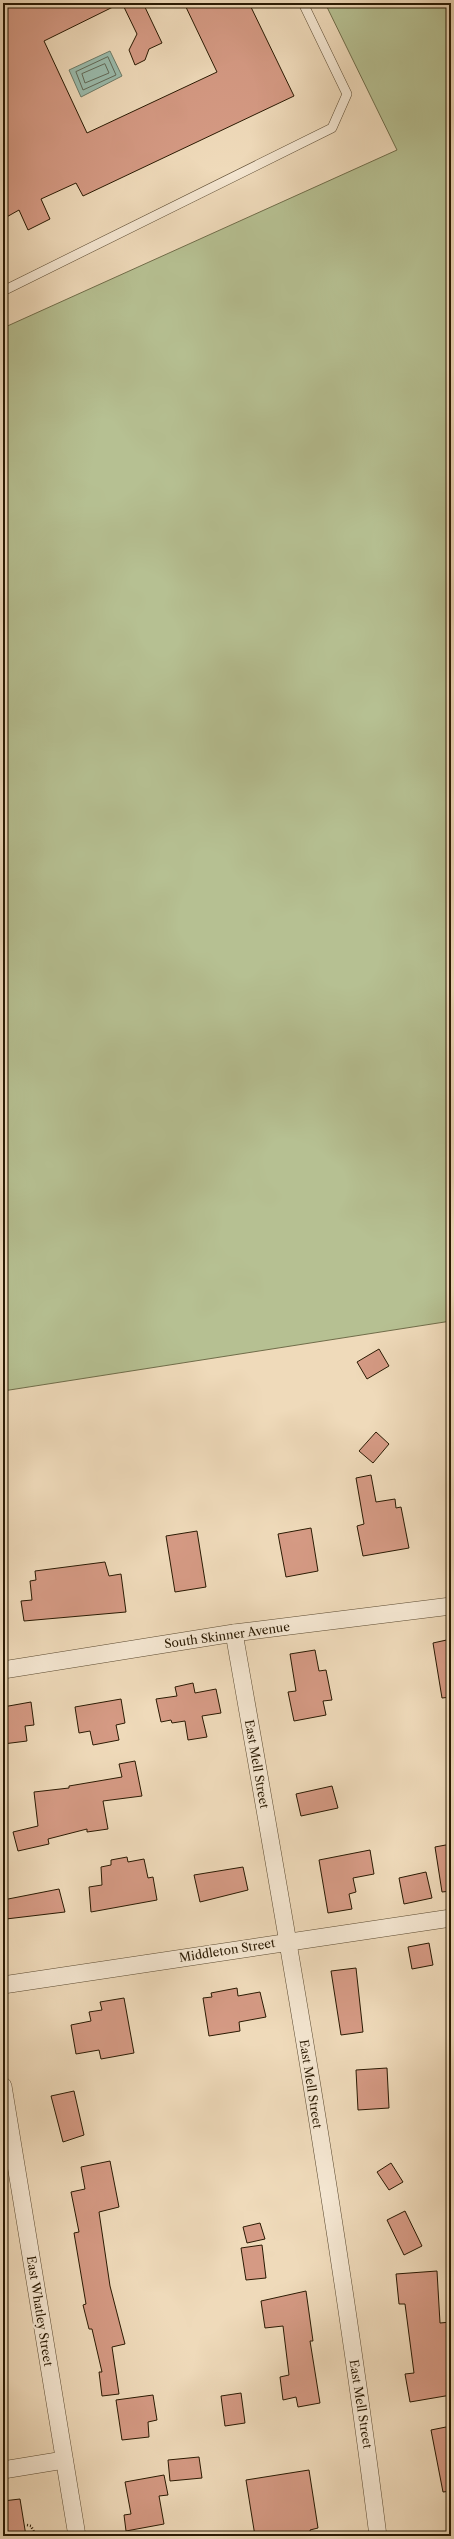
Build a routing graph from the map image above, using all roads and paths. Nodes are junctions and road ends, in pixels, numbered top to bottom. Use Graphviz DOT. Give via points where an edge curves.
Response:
graph roads {
  1 [pos="303,3"];
  2 [pos="3,291"];
  3 [pos="451,1606"];
  4 [pos="234,1633"];
  5 [pos="3,1670"];
  6 [pos="451,1918"];
  7 [pos="288,1941"];
  8 [pos="3,1985"];
  9 [pos="3,2086"];
  10 [pos="64,2460"];
  11 [pos="3,2470"];
  12 [pos="27,2525"];
  13 [pos="36,2536"];
  14 [pos="77,2536"];
  15 [pos="378,2536"];
  1 -- 2 [label="lane" via="347,94 332,128"];
  3 -- 4 [label="street, South Skinner Avenue"];
  4 -- 5 [label="street, South Skinner Avenue"];
  4 -- 7 [label="street, East Mell Street"];
  6 -- 7 [label="street, Middleton Street"];
  7 -- 8 [label="street, Middleton Street"];
  7 -- 15 [label="street, East Mell Street" via="365,2430"];
  9 -- 10 [label="street, East Whatley Street"];
  10 -- 11 [label="street"];
  10 -- 14 [label="street, East Whatley Street"];
  12 -- 13 [label="path" via="31,2526"];
}
